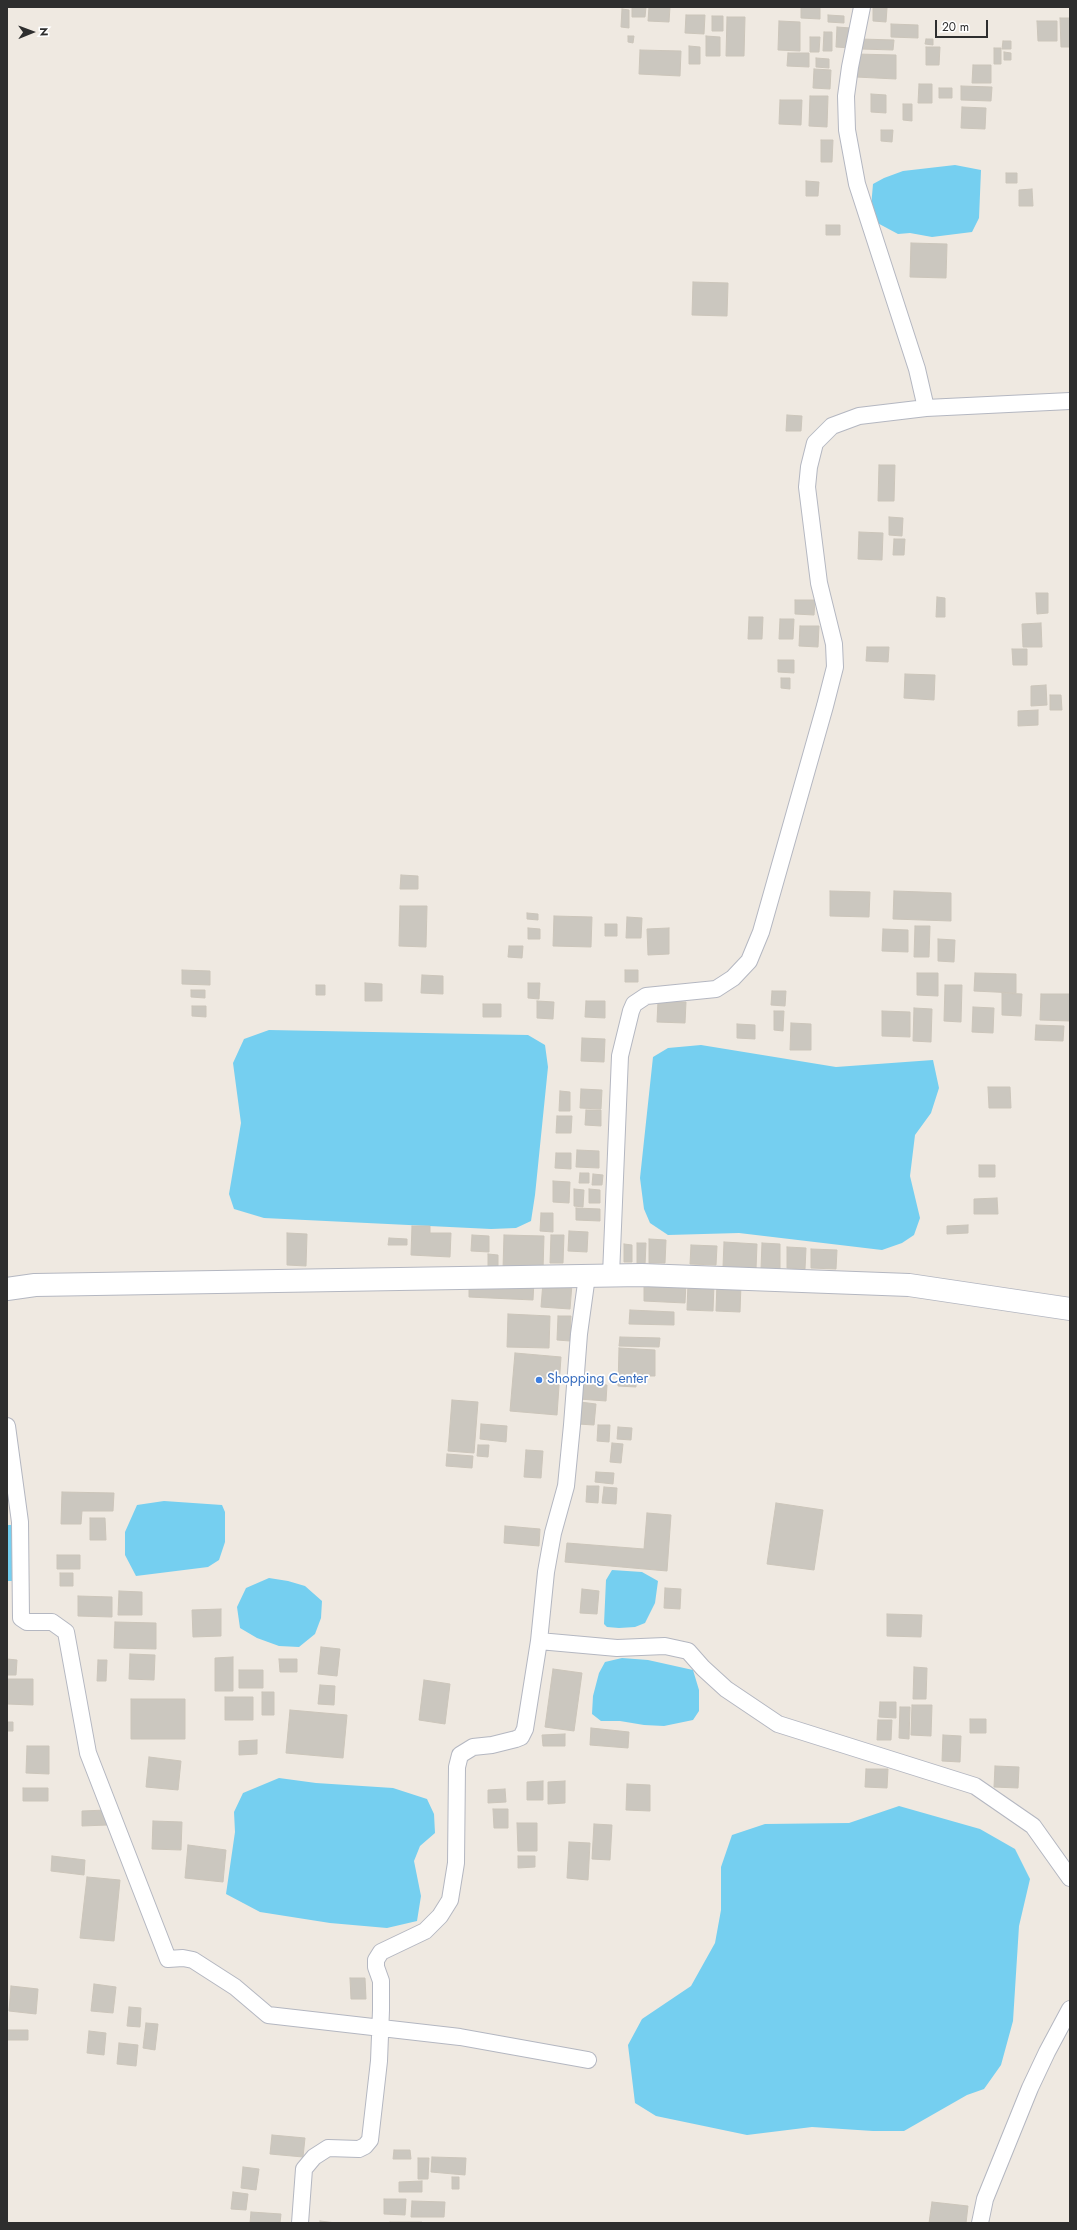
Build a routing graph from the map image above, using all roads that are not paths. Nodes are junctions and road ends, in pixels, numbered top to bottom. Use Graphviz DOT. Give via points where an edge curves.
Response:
graph roads {
  1 [pos="862,7"];
  2 [pos="1070,401"];
  3 [pos="926,408"];
  4 [pos="611,1275"];
  5 [pos="587,1276"];
  6 [pos="7,1289"];
  7 [pos="1070,1309"];
  8 [pos="7,1426"];
  9 [pos="538,1641"];
  10 [pos="1070,1878"];
  11 [pos="1070,2009"];
  12 [pos="380,2027"];
  13 [pos="588,2060"];
  14 [pos="300,2223"];
  15 [pos="980,2223"];
  1 -- 3 [label="street" via="846,96 847,130 857,184 917,369"];
  2 -- 3 [label="street"];
  3 -- 4 [label="street" via="846,419 832,426 815,443 807,487 819,583 834,644 835,667 761,932 749,961 733,978 716,989 646,996 634,1004 631,1011 620,1056"];
  4 -- 5 [label="street"];
  4 -- 7 [label="street" via="909,1285"];
  5 -- 6 [label="street" via="43,1284"];
  5 -- 9 [label="street" via="578,1334 566,1486 547,1566"];
  8 -- 12 [label="street" via="20,1522 21,1618 26,1622 52,1622 66,1632 88,1753 168,1959 193,1960 235,1987 268,2015"];
  9 -- 10 [label="street" via="617,1648 665,1646 688,1651 726,1689 778,1724 975,1786 1033,1826"];
  9 -- 12 [label="street" via="525,1729 521,1737 473,1747 460,1755 457,1767 456,1863 450,1900 440,1916 425,1931 381,1952 376,1960 381,1981"];
  11 -- 15 [label="street" via="1030,2088 985,2199"];
  12 -- 13 [label="street" via="460,2037"];
  12 -- 14 [label="street" via="370,2140 359,2150 328,2148 314,2156 304,2169"];
}
